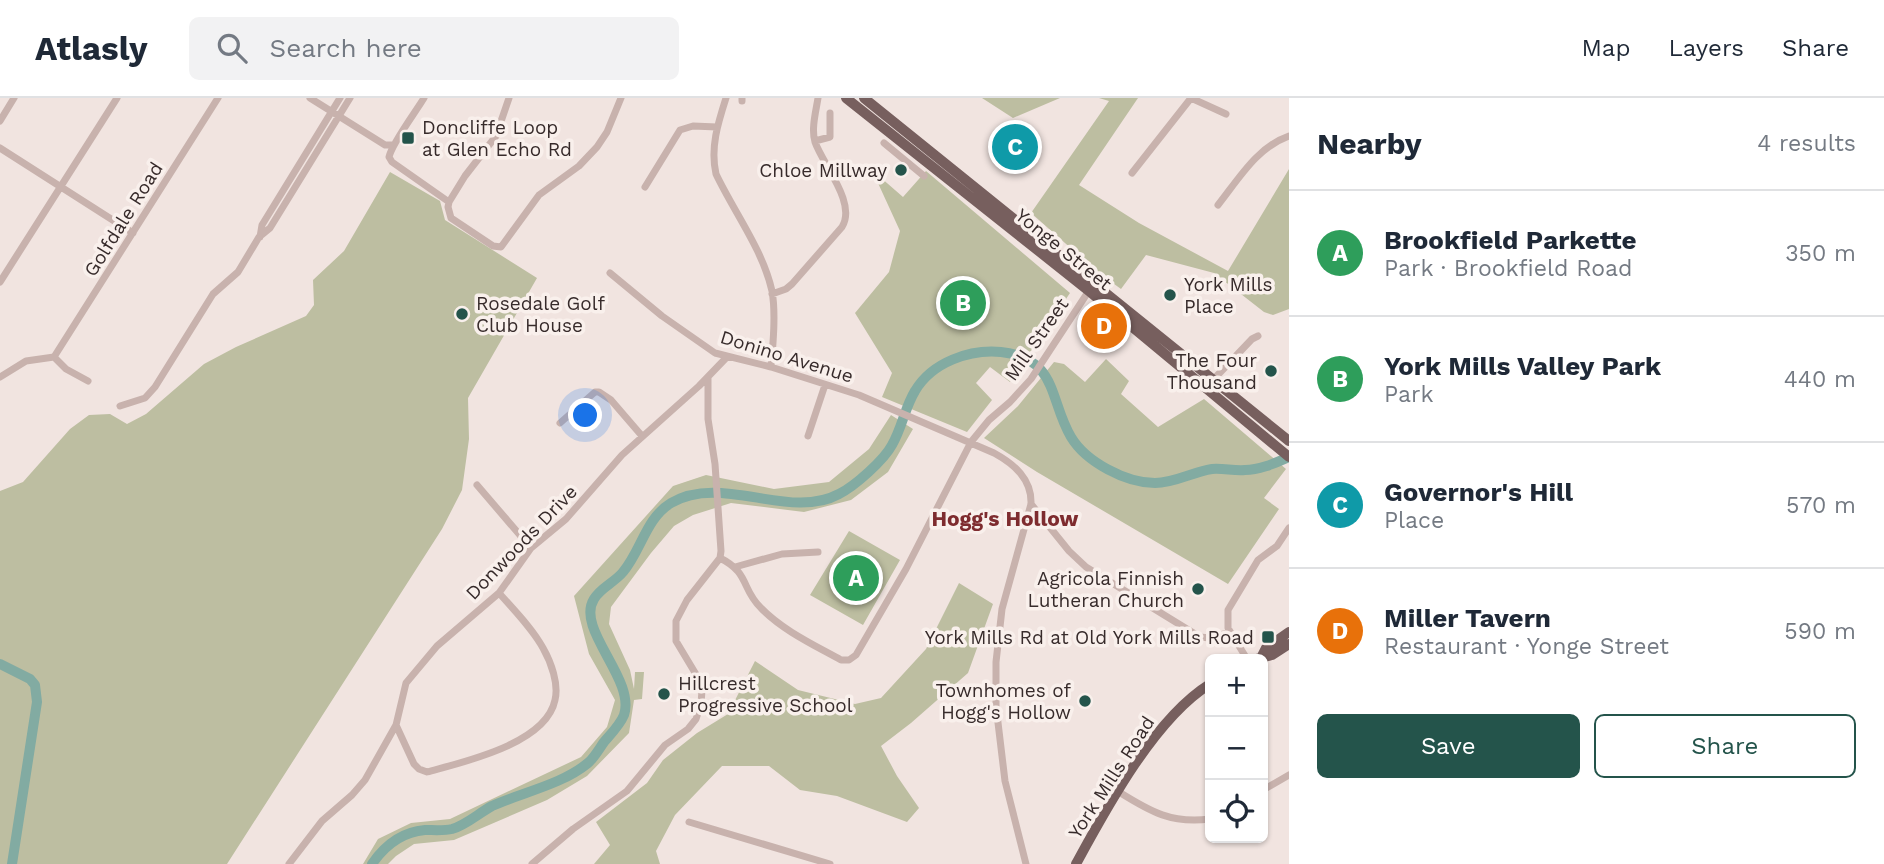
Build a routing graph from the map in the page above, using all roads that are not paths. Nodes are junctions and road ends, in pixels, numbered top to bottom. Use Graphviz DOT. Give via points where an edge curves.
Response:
graph roads {
  1 [pos="15,98"];
  2 [pos="117,98"];
  3 [pos="218,98"];
  4 [pos="310,98"];
  5 [pos="340,98"];
  6 [pos="350,98"];
  7 [pos="424,98"];
  8 [pos="509,98"];
  9 [pos="621,98"];
  10 [pos="726,98"];
  11 [pos="817,98"];
  12 [pos="846,98"];
  13 [pos="864,98"];
  14 [pos="830,113"];
  15 [pos="335,114"];
  16 [pos="1226,114"];
  17 [pos="0,121"];
  18 [pos="717,127"];
  19 [pos="1289,136"];
  20 [pos="815,141"];
  21 [pos="884,143"];
  22 [pos="393,145"];
  23 [pos="0,148"];
  24 [pos="922,150"];
  25 [pos="910,166"];
  26 [pos="1132,173"];
  27 [pos="924,176"];
  28 [pos="61,187"];
  29 [pos="645,187"];
  30 [pos="449,202"];
  31 [pos="1218,205"];
  32 [pos="133,233"];
  33 [pos="610,272"];
  34 [pos="0,282"];
  35 [pos="1092,287"];
  36 [pos="772,294"];
  37 [pos="1258,336"];
  38 [pos="54,358"];
  39 [pos="727,358"];
  40 [pos="771,367"];
  41 [pos="0,377"];
  42 [pos="708,378"];
  43 [pos="1214,379"];
  44 [pos="88,381"];
  45 [pos="825,385"];
  46 [pos="1205,388"];
  47 [pos="120,406"];
  48 [pos="560,423"];
  49 [pos="642,436"];
  50 [pos="808,436"];
  51 [pos="1289,441"];
  52 [pos="971,442"];
  53 [pos="1289,457"];
  54 [pos="477,485"];
  55 [pos="1031,504"];
  56 [pos="1289,528"];
  57 [pos="531,548"];
  58 [pos="818,552"];
  59 [pos="720,558"];
  60 [pos="735,567"];
  61 [pos="499,593"];
  62 [pos="1230,632"];
  63 [pos="1289,632"];
  64 [pos="1289,644"];
  65 [pos="1244,654"];
  66 [pos="1262,654"];
  67 [pos="1268,656"];
  68 [pos="1205,687"];
  69 [pos="396,725"];
  70 [pos="1289,775"];
  71 [pos="1268,787"];
  72 [pos="1119,792"];
  73 [pos="1205,819"];
  74 [pos="689,822"];
  75 [pos="289,864"];
  76 [pos="531,864"];
  77 [pos="830,864"];
  78 [pos="1026,864"];
  79 [pos="1076,864"];
  1 -- 17 [label="street"];
  2 -- 28 [label="street"];
  3 -- 32 [label="street, Golfdale Road"];
  4 -- 15 [label="street"];
  5 -- 15 [label="street"];
  6 -- 15 [label="street"];
  7 -- 22 [label="street"];
  8 -- 30 [label="street" via="496,136"];
  9 -- 30 [label="street" via="597,147 539,195 501,247 451,218"];
  10 -- 18 [label="street"];
  11 -- 20 [label="street"];
  12 -- 24 [label="main road, Yonge Street"];
  13 -- 24 [label="main road, Yonge Street"];
  14 -- 20 [label="street" via="830,137"];
  15 -- 22 [label="street" via="387,146"];
  15 -- 47 [label="street" via="262,225 260,237 237,272 213,294 152,393"];
  16 -- 26 [label="street" via="1191,98"];
  18 -- 29 [label="street" via="680,130"];
  18 -- 36 [label="street" via="716,174 757,252"];
  19 -- 31 [label="street" via="1263,152"];
  20 -- 36 [label="street" via="847,218 792,284"];
  21 -- 25 [label="street"];
  22 -- 30 [label="street" via="388,155 392,162"];
  23 -- 28 [label="street"];
  24 -- 25 [label="street"];
  24 -- 35 [label="main road, Yonge Street"];
  25 -- 27 [label="street"];
  28 -- 32 [label="street"];
  28 -- 34 [label="street"];
  32 -- 38 [label="street, Golfdale Road"];
  33 -- 39 [label="street, Donino Avenue" via="662,316"];
  35 -- 43 [label="main road, Yonge Street"];
  35 -- 46 [label="main road, Yonge Street"];
  35 -- 52 [label="street, Mill Street" via="1031,379"];
  36 -- 40 [label="street"];
  37 -- 43 [label="street"];
  38 -- 41 [label="street" via="26,361"];
  38 -- 44 [label="street"];
  39 -- 40 [label="street, Donino Avenue"];
  39 -- 42 [label="street, Donwoods Drive"];
  40 -- 45 [label="street, Donino Avenue"];
  42 -- 49 [label="street, Donwoods Drive"];
  42 -- 59 [label="street"];
  43 -- 46 [label="street"];
  43 -- 51 [label="main road, Yonge Street"];
  45 -- 50 [label="street"];
  45 -- 52 [label="street, Donino Avenue"];
  46 -- 53 [label="main road, Yonge Street"];
  48 -- 49 [label="street" via="599,392"];
  49 -- 57 [label="street, Donwoods Drive" via="566,519"];
  52 -- 55 [label="street, Donino Avenue" via="1021,473 1029,486"];
  52 -- 60 [label="street, Mill Street" via="905,569 849,660 841,660 771,617 754,601"];
  54 -- 57 [label="street"];
  55 -- 62 [label="street" via="1076,559 1095,573 1200,637"];
  55 -- 78 [label="street" via="1002,610 996,662 1005,781"];
  56 -- 62 [label="street" via="1277,546 1258,560 1230,605 1226,619"];
  57 -- 61 [label="street, Donwoods Drive"];
  58 -- 60 [label="street" via="782,554"];
  59 -- 60 [label="street"];
  59 -- 76 [label="street" via="676,621 676,641 702,690 696,719 665,745 627,791"];
  61 -- 69 [label="street, Donwoods Drive" via="457,626 406,683"];
  61 -- 69 [label="street" via="544,649 554,677 555,701 547,717 508,746 427,772 414,764"];
  62 -- 65 [label="street"];
  63 -- 66 [label="main road"];
  64 -- 67 [label="main road"];
  68 -- 72 [label="main road, York Mills Road" via="1170,719"];
  69 -- 75 [label="street, Donwoods Drive" via="365,780 322,821"];
  70 -- 71 [label="street"];
  72 -- 73 [label="street" via="1161,817"];
  72 -- 79 [label="main road, York Mills Road"];
  74 -- 77 [label="street"];
}
